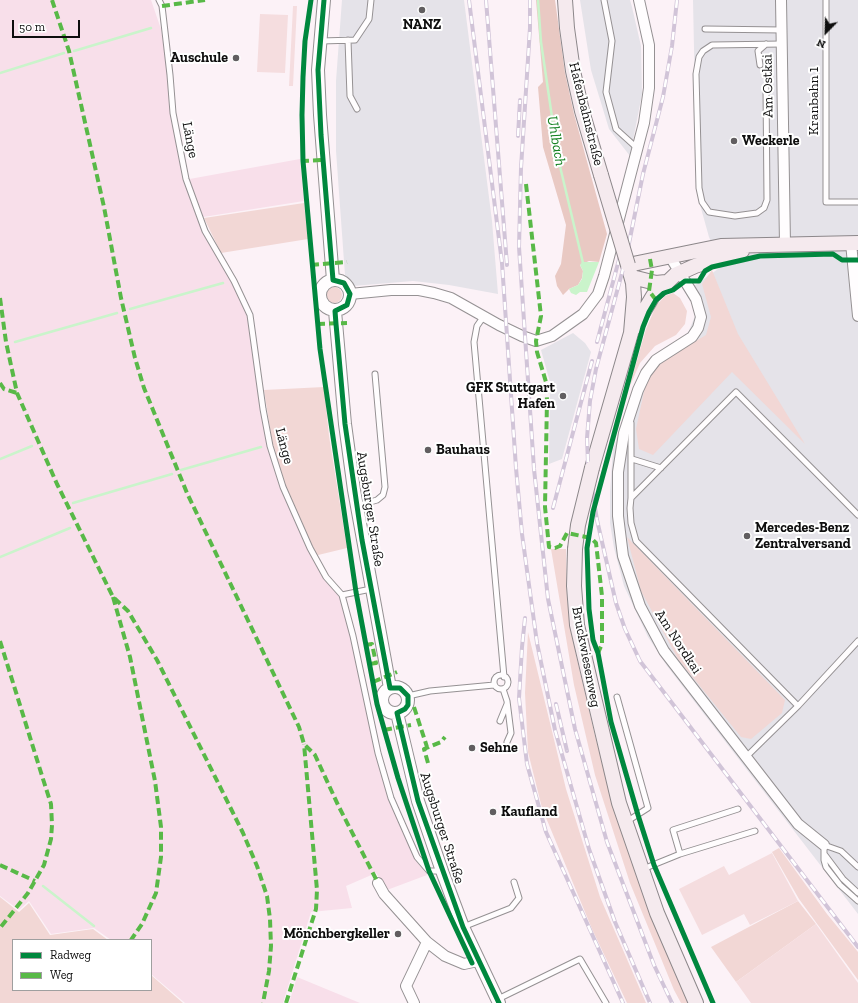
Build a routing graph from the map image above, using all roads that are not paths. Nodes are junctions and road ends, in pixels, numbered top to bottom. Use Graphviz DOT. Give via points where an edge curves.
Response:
graph roads {
  1 [pos="159,0"];
  2 [pos="324,0"];
  3 [pos="371,0"];
  4 [pos="565,0"];
  5 [pos="604,0"];
  6 [pos="639,0"];
  7 [pos="781,0"];
  8 [pos="826,0"];
  9 [pos="705,28"];
  10 [pos="782,30"];
  11 [pos="348,40"];
  12 [pos="320,41"];
  13 [pos="769,44"];
  14 [pos="782,44"];
  15 [pos="760,65"];
  16 [pos="766,88"];
  17 [pos="357,109"];
  18 [pos="638,148"];
  19 [pos="858,202"];
  20 [pos="854,243"];
  21 [pos="780,245"];
  22 [pos="723,251"];
  23 [pos="668,255"];
  24 [pos="630,271"];
  25 [pos="680,272"];
  26 [pos="333,280"];
  27 [pos="666,282"];
  28 [pos="350,294"];
  29 [pos="335,311"];
  30 [pos="484,316"];
  31 [pos="858,316"];
  32 [pos="631,333"];
  33 [pos="375,374"];
  34 [pos="632,410"];
  35 [pos="632,459"];
  36 [pos="661,468"];
  37 [pos="631,498"];
  38 [pos="357,506"];
  39 [pos="857,511"];
  40 [pos="371,590"];
  41 [pos="342,595"];
  42 [pos="858,641"];
  43 [pos="504,677"];
  44 [pos="494,685"];
  45 [pos="390,688"];
  46 [pos="504,689"];
  47 [pos="408,696"];
  48 [pos="618,697"];
  49 [pos="508,701"];
  50 [pos="798,706"];
  51 [pos="398,714"];
  52 [pos="500,721"];
  53 [pos="507,742"];
  54 [pos="746,757"];
  55 [pos="738,809"];
  56 [pos="625,823"];
  57 [pos="755,831"];
  58 [pos="824,848"];
  59 [pos="680,854"];
  60 [pos="858,867"];
  61 [pos="640,870"];
  62 [pos="442,871"];
  63 [pos="514,882"];
  64 [pos="378,883"];
  65 [pos="858,893"];
  66 [pos="858,901"];
  67 [pos="463,927"];
  68 [pos="427,942"];
  69 [pos="478,961"];
  70 [pos="498,1001"];
  71 [pos="414,1003"];
  72 [pos="606,1003"];
  73 [pos="696,1003"];
  1 -- 41 [label="lane, Länge" via="162,6 170,75 172,113 186,179 205,231 250,315 270,446 283,487 310,548 326,577"];
  2 -- 12 [label="street"];
  3 -- 11 [label="lane" via="369,19 355,40"];
  4 -- 24 [label="main road, Hafenbahnstraße, bridge" via="573,72 582,111"];
  5 -- 18 [label="lane" via="612,41 606,92 616,129"];
  6 -- 18 [label="street" via="649,46 649,88"];
  7 -- 10 [label="street, Am Ostkai"];
  8 -- 19 [label="lane, Kranbahn 1" via="826,202"];
  9 -- 10 [label="lane"];
  10 -- 14 [label="street, Am Ostkai"];
  11 -- 12 [label="lane"];
  11 -- 17 [label="lane" via="350,96"];
  12 -- 26 [label="street" via="320,115"];
  13 -- 14 [label="lane"];
  13 -- 15 [label="lane" via="758,51"];
  13 -- 16 [label="lane" via="712,46 699,57 696,74 699,188 702,202 709,212 735,216 756,213 764,208 767,200"];
  14 -- 21 [label="street, Am Ostkai"];
  18 -- 30 [label="street" via="604,276 598,294 583,314 552,336 536,341"];
  20 -- 21 [label="main road"];
  20 -- 31 [label="street"];
  21 -- 22 [label="main road"];
  22 -- 23 [label="main road"];
  22 -- 25 [label="main road"];
  23 -- 24 [label="main road"];
  23 -- 25 [label="street, Am Nordkai"];
  24 -- 27 [label="main road" via="656,283"];
  24 -- 32 [label="main road, Bruckwiesenweg" via="634,297"];
  25 -- 27 [label="main road"];
  25 -- 34 [label="street, Am Nordkai" via="696,299 701,317 696,332 653,363 641,381"];
  26 -- 28 [label="street" via="344,283"];
  26 -- 29 [label="street" via="323,286 319,297 325,307"];
  27 -- 32 [label="main road" via="646,305"];
  28 -- 29 [label="street" via="347,305"];
  28 -- 30 [label="street" via="419,290 452,298"];
  29 -- 38 [label="street, Augsburger Straße" via="345,424"];
  30 -- 43 [label="lane" via="477,326 474,342"];
  32 -- 56 [label="main road, Bruckwiesenweg, bridge" via="580,518 575,549 574,586 577,625"];
  33 -- 38 [label="lane" via="385,487 383,495 377,500"];
  34 -- 35 [label="lane"];
  34 -- 54 [label="street, Am Nordkai" via="620,451 617,496 623,556 634,593 646,621 664,651"];
  35 -- 36 [label="lane"];
  35 -- 37 [label="lane"];
  36 -- 37 [label="lane"];
  36 -- 39 [label="lane" via="736,392"];
  37 -- 50 [label="lane" via="631,523 636,541"];
  38 -- 40 [label="street, Augsburger Straße"];
  40 -- 41 [label="lane"];
  40 -- 45 [label="street, Augsburger Straße"];
  41 -- 62 [label="lane, Länge" via="378,753 391,798 417,858 429,871"];
  42 -- 50 [label="lane"];
  43 -- 44 [label="lane" via="497,677"];
  43 -- 46 [label="lane" via="507,684"];
  44 -- 46 [label="lane"];
  44 -- 47 [label="lane" via="430,691"];
  45 -- 47 [label="street" via="400,688"];
  45 -- 51 [label="street" via="382,696 382,702 387,711"];
  46 -- 49 [label="lane"];
  47 -- 51 [label="street" via="405,709"];
  48 -- 56 [label="lane" via="648,808"];
  49 -- 52 [label="lane"];
  49 -- 53 [label="lane" via="511,733"];
  50 -- 54 [label="lane"];
  51 -- 62 [label="street, Augsburger Straße" via="418,801"];
  54 -- 58 [label="street, Am Nordkai" via="801,828"];
  55 -- 59 [label="lane" via="673,830"];
  56 -- 61 [label="main road, Bruckwiesenweg"];
  57 -- 59 [label="lane"];
  58 -- 60 [label="lane" via="841,852"];
  58 -- 65 [label="lane" via="832,866"];
  58 -- 66 [label="lane" via="826,867 840,885"];
  59 -- 61 [label="lane"];
  61 -- 73 [label="main road, Bruckwiesenweg"];
  62 -- 67 [label="street, Augsburger Straße"];
  63 -- 67 [label="lane" via="519,898 511,908"];
  64 -- 68 [label="street" via="384,894"];
  67 -- 69 [label="street, Augsburger Straße"];
  68 -- 69 [label="street" via="445,956 464,964"];
  68 -- 71 [label="street" via="406,986"];
  69 -- 70 [label="street, Augsburger Straße"];
  70 -- 72 [label="lane" via="580,959"];
}
